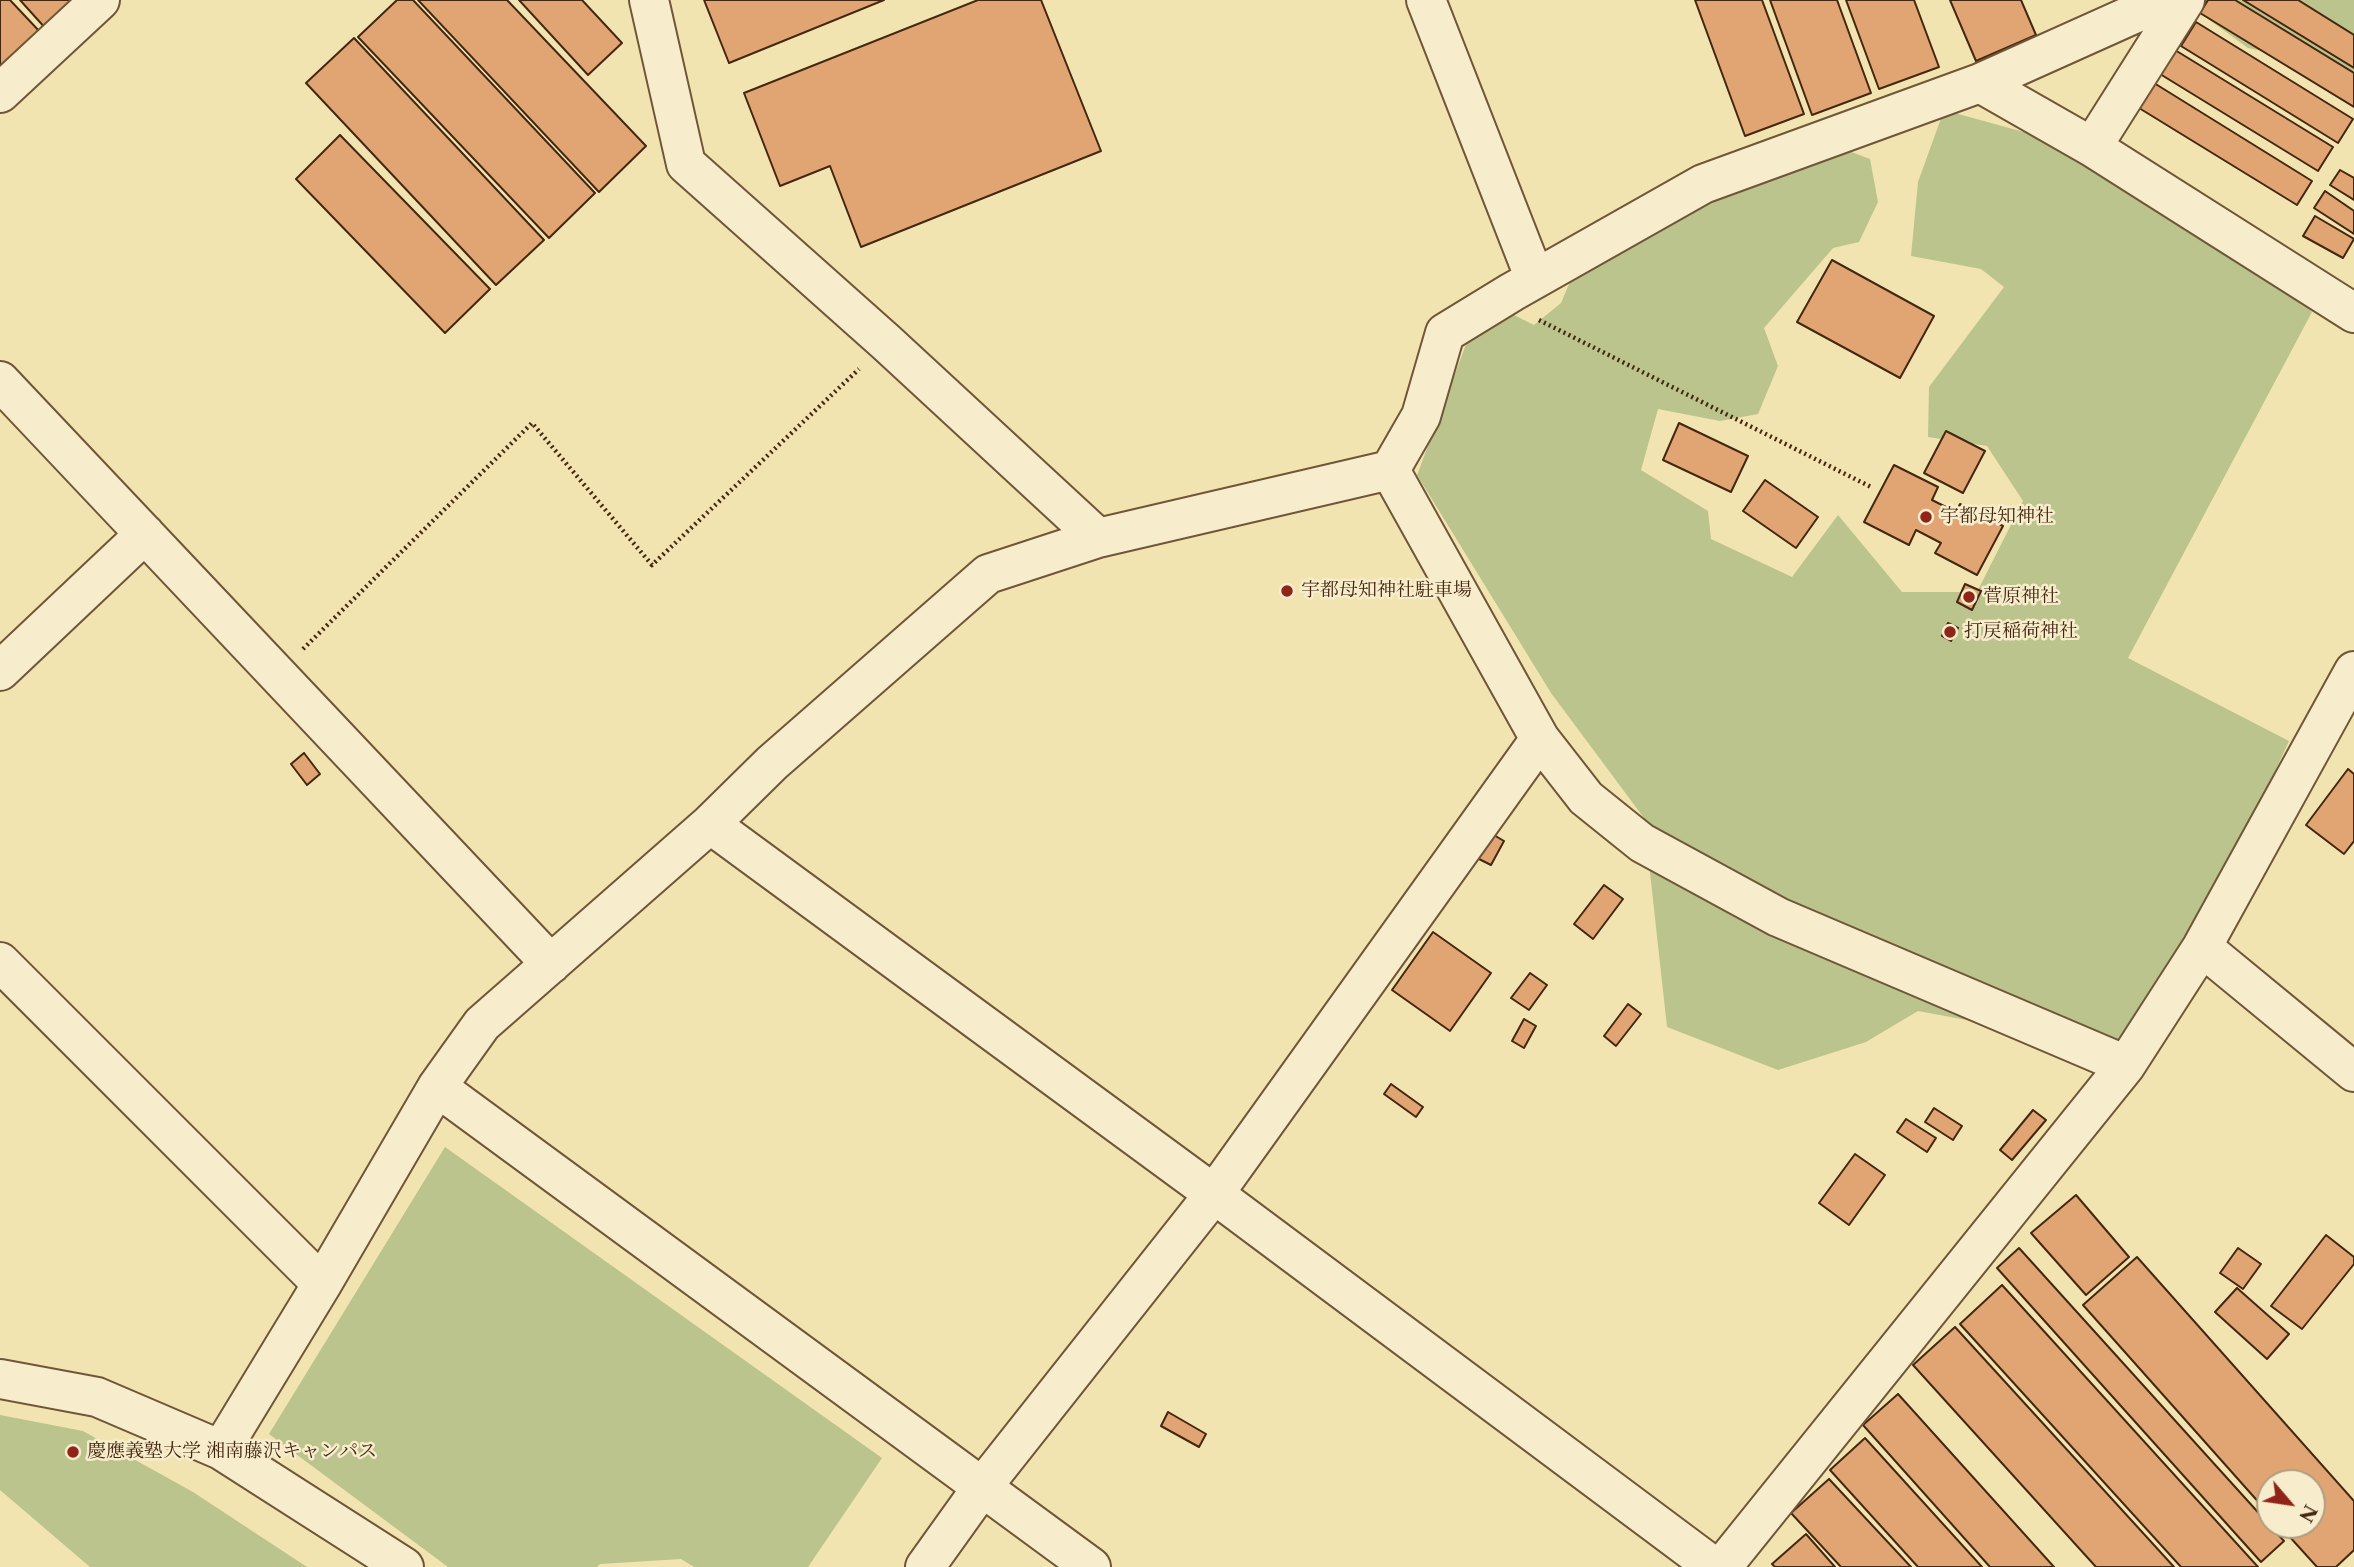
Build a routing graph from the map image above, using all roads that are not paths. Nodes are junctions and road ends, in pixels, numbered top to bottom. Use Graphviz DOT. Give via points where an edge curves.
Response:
graph roads {
  1 [pos="100,0"];
  2 [pos="649,0"];
  3 [pos="1426,0"];
  4 [pos="2165,0"];
  5 [pos="2185,0"];
  6 [pos="1980,83"];
  7 [pos="0,93"];
  8 [pos="2092,147"];
  9 [pos="1535,279"];
  10 [pos="2354,313"];
  11 [pos="0,382"];
  12 [pos="1390,470"];
  13 [pos="145,534"];
  14 [pos="1098,538"];
  15 [pos="0,671"];
  16 [pos="2354,671"];
  17 [pos="1540,739"];
  18 [pos="710,824"];
  19 [pos="2202,947"];
  20 [pos="0,962"];
  21 [pos="551,964"];
  22 [pos="2126,1065"];
  23 [pos="2354,1072"];
  24 [pos="437,1087"];
  25 [pos="1214,1194"];
  26 [pos="322,1284"];
  27 [pos="0,1379"];
  28 [pos="221,1450"];
  29 [pos="983,1486"];
  30 [pos="404,1567"];
  31 [pos="925,1567"];
  32 [pos="1091,1567"];
  33 [pos="1714,1567"];
  34 [pos="1722,1567"];
  1 -- 7 [label="street"];
  2 -- 14 [label="street" via="686,164"];
  3 -- 9 [label="street"];
  4 -- 6 [label="street"];
  5 -- 8 [label="street"];
  6 -- 8 [label="street"];
  6 -- 9 [label="street" via="1703,184"];
  8 -- 10 [label="street"];
  9 -- 12 [label="street" via="1446,333 1421,416"];
  11 -- 13 [label="street"];
  12 -- 14 [label="street"];
  12 -- 17 [label="street"];
  13 -- 15 [label="street"];
  13 -- 21 [label="street"];
  14 -- 18 [label="street" via="988,574 772,763"];
  16 -- 19 [label="street"];
  17 -- 22 [label="street" via="1586,798 1642,843 1778,917"];
  17 -- 25 [label="street"];
  18 -- 21 [label="street"];
  18 -- 25 [label="street"];
  19 -- 22 [label="street"];
  19 -- 23 [label="street"];
  20 -- 26 [label="street"];
  21 -- 24 [label="street" via="482,1024"];
  22 -- 34 [label="street"];
  24 -- 26 [label="street"];
  24 -- 29 [label="street"];
  25 -- 29 [label="street"];
  25 -- 33 [label="street"];
  26 -- 28 [label="street"];
  27 -- 28 [label="street" via="96,1397"];
  28 -- 30 [label="street"];
  29 -- 31 [label="street"];
  29 -- 32 [label="street"];
}
